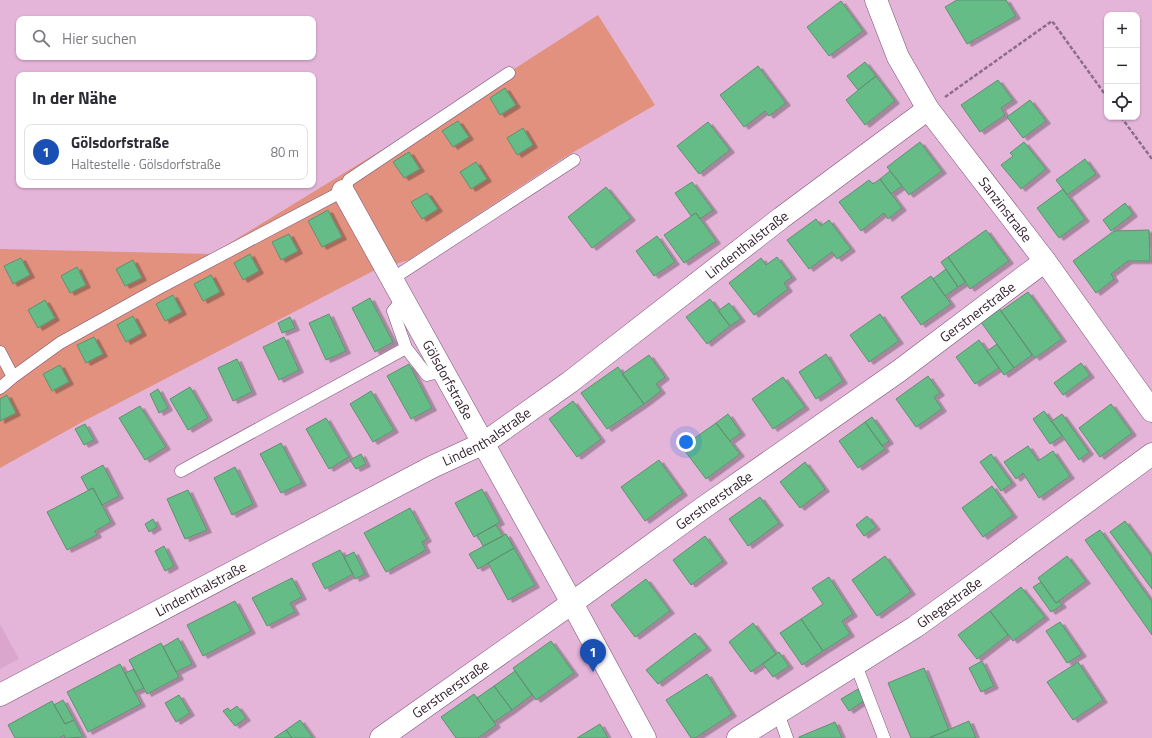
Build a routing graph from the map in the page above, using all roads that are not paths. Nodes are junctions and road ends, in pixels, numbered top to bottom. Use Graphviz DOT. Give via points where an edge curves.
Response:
graph roads {
  1 [pos="876,0"];
  2 [pos="509,73"];
  3 [pos="928,109"];
  4 [pos="574,160"];
  5 [pos="342,191"];
  6 [pos="1045,262"];
  7 [pos="392,279"];
  8 [pos="403,299"];
  9 [pos="406,348"];
  10 [pos="0,352"];
  11 [pos="443,371"];
  12 [pos="13,377"];
  13 [pos="0,388"];
  14 [pos="1152,411"];
  15 [pos="484,443"];
  16 [pos="1152,454"];
  17 [pos="181,471"];
  18 [pos="572,603"];
  19 [pos="856,665"];
  20 [pos="0,695"];
  21 [pos="778,713"];
  22 [pos="382,738"];
  23 [pos="645,738"];
  24 [pos="738,738"];
  25 [pos="787,738"];
  26 [pos="884,738"];
  1 -- 3 [label="street, Sanzinstraße" via="898,58"];
  2 -- 5 [label="lane" via="348,180"];
  3 -- 6 [label="street, Sanzinstraße"];
  3 -- 15 [label="street, Lindenthalstraße" via="781,218 570,382"];
  4 -- 7 [label="lane"];
  5 -- 7 [label="street, Gölsdorfstraße"];
  5 -- 12 [label="lane" via="157,289 67,340"];
  6 -- 14 [label="street, Sanzinstraße"];
  6 -- 18 [label="street, Gerstnerstraße" via="898,371"];
  7 -- 8 [label="street, Gölsdorfstraße"];
  8 -- 9 [label="lane" via="393,311"];
  8 -- 11 [label="street, Gölsdorfstraße"];
  9 -- 11 [label="lane" via="427,375"];
  9 -- 17 [label="lane"];
  10 -- 12 [label="lane"];
  11 -- 15 [label="street, Gölsdorfstraße"];
  12 -- 13 [label="lane"];
  15 -- 18 [label="street, Gölsdorfstraße"];
  15 -- 20 [label="street, Lindenthalstraße" via="432,467"];
  16 -- 19 [label="street, Ghegastraße" via="915,627"];
  18 -- 22 [label="street, Gerstnerstraße"];
  18 -- 23 [label="street, Gölsdorfstraße"];
  19 -- 21 [label="street, Ghegastraße"];
  19 -- 26 [label="lane"];
  21 -- 24 [label="street, Ghegastraße"];
  21 -- 25 [label="lane"];
}
